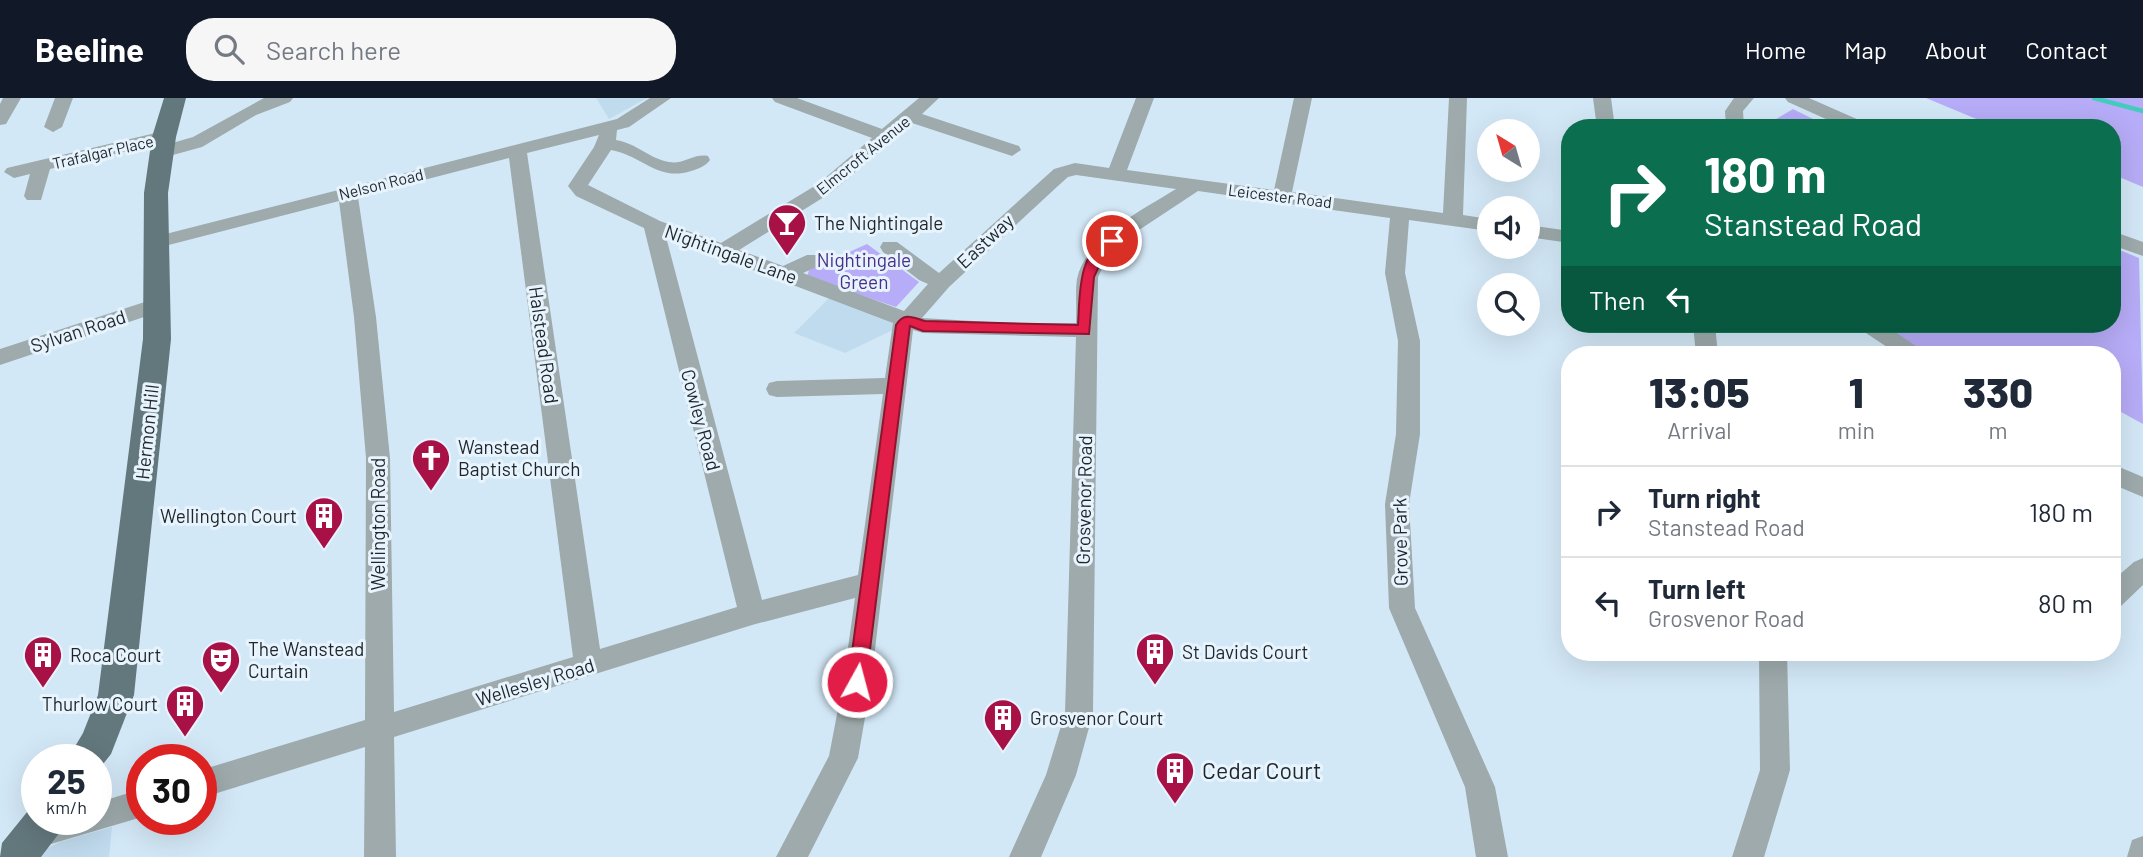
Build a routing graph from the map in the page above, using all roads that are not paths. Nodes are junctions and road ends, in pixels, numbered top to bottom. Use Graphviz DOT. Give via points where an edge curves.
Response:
graph roads {
  1 [pos="12,98"];
  2 [pos="64,98"];
  3 [pos="175,98"];
  4 [pos="284,98"];
  5 [pos="662,98"];
  6 [pos="780,98"];
  7 [pos="930,98"];
  8 [pos="1145,98"];
  9 [pos="1303,98"];
  10 [pos="1458,98"];
  11 [pos="1602,98"];
  12 [pos="1794,98"];
  13 [pos="1734,100"];
  14 [pos="910,116"];
  15 [pos="1605,119"];
  16 [pos="1732,119"];
  17 [pos="1842,119"];
  18 [pos="0,120"];
  19 [pos="53,127"];
  20 [pos="606,135"];
  21 [pos="886,137"];
  22 [pos="163,145"];
  23 [pos="517,150"];
  24 [pos="1012,150"];
  25 [pos="701,160"];
  26 [pos="41,166"];
  27 [pos="1070,170"];
  28 [pos="14,172"];
  29 [pos="1116,174"];
  30 [pos="1195,186"];
  31 [pos="348,193"];
  32 [pos="34,196"];
  33 [pos="1282,196"];
  34 [pos="1400,212"];
  35 [pos="1453,220"];
  36 [pos="1477,223"];
  37 [pos="653,225"];
  38 [pos="1540,233"];
  39 [pos="1561,236"];
  40 [pos="2121,241"];
  41 [pos="157,242"];
  42 [pos="890,247"];
  43 [pos="2143,250"];
  44 [pos="721,252"];
  45 [pos="814,260"];
  46 [pos="784,274"];
  47 [pos="942,282"];
  48 [pos="157,305"];
  49 [pos="907,320"];
  50 [pos="1084,330"];
  51 [pos="1881,333"];
  52 [pos="1901,346"];
  53 [pos="0,357"];
  54 [pos="896,386"];
  55 [pos="777,388"];
  56 [pos="2121,477"];
  57 [pos="2143,488"];
  58 [pos="2143,569"];
  59 [pos="870,583"];
  60 [pos="2121,590"];
  61 [pos="752,614"];
  62 [pos="1773,661"];
  63 [pos="588,665"];
  64 [pos="379,730"];
  65 [pos="97,744"];
  66 [pos="217,779"];
  67 [pos="2143,851"];
  68 [pos="380,857"];
  69 [pos="792,857"];
  70 [pos="1025,857"];
  71 [pos="1492,857"];
  72 [pos="1748,857"];
  73 [pos="2143,857"];
  1 -- 18 [label="street"];
  2 -- 19 [label="street"];
  3 -- 22 [label="main road, Hermon Hill"];
  4 -- 22 [label="street, Trafalgar Place" via="258,105 186,147"];
  5 -- 20 [label="street, Nelson Road"];
  6 -- 21 [label="street"];
  7 -- 14 [label="street, Elmcroft Avenue"];
  8 -- 29 [label="street"];
  9 -- 33 [label="street"];
  10 -- 35 [label="street"];
  11 -- 15 [label="street"];
  12 -- 17 [label="street"];
  13 -- 16 [label="street"];
  14 -- 21 [label="street, Elmcroft Avenue"];
  14 -- 24 [label="street"];
  20 -- 23 [label="street, Nelson Road"];
  20 -- 25 [label="street" via="646,160 676,170"];
  20 -- 37 [label="street, Nightingale Lane" via="578,186"];
  21 -- 44 [label="street, Elmcroft Avenue" via="825,188"];
  22 -- 26 [label="street, Trafalgar Place"];
  22 -- 41 [label="main road, Hermon Hill" via="156,193"];
  23 -- 31 [label="street, Nelson Road"];
  23 -- 63 [label="street, Halstead Road"];
  26 -- 28 [label="street, Trafalgar Place"];
  26 -- 32 [label="street, Trafalgar Place"];
  27 -- 29 [label="street, Leicester Road"];
  27 -- 47 [label="street, Eastway" via="1052,181"];
  29 -- 30 [label="street, Leicester Road"];
  30 -- 33 [label="street, Leicester Road"];
  30 -- 50 [label="street, Grosvenor Road" via="1099,253 1088,277"];
  31 -- 41 [label="street, Nelson Road"];
  31 -- 64 [label="street, Wellington Road" via="378,458"];
  33 -- 34 [label="street, Leicester Road"];
  34 -- 35 [label="street, Leicester Road"];
  34 -- 71 [label="street, Grove Park" via="1395,273 1409,341 1408,434 1397,504 1402,608 1480,786"];
  35 -- 36 [label="street, Leicester Road"];
  37 -- 44 [label="street, Nightingale Lane"];
  37 -- 61 [label="street, Cowley Road"];
  38 -- 39 [label="street"];
  40 -- 43 [label="street"];
  41 -- 48 [label="main road, Hermon Hill"];
  42 -- 47 [label="street"];
  44 -- 46 [label="street, Nightingale Lane"];
  45 -- 46 [label="street"];
  46 -- 49 [label="street, Nightingale Lane"];
  47 -- 49 [label="street, Eastway"];
  48 -- 53 [label="street, Sylvan Road"];
  48 -- 65 [label="main road, Hermon Hill" via="150,417 116,695"];
  49 -- 50 [label="street, Nightingale Lane" via="923,326"];
  49 -- 54 [label="street"];
  50 -- 70 [label="street, Grosvenor Road" via="1079,713 1061,775"];
  51 -- 52 [label="street"];
  54 -- 55 [label="street"];
  54 -- 59 [label="street"];
  56 -- 57 [label="street"];
  58 -- 60 [label="street"];
  59 -- 61 [label="street, Wellesley Road"];
  59 -- 69 [label="street" via="843,758"];
  61 -- 63 [label="street, Wellesley Road"];
  62 -- 72 [label="street" via="1775,770"];
  63 -- 64 [label="street, Wellesley Road"];
  64 -- 66 [label="street, Wellesley Road"];
  64 -- 68 [label="street, Wellington Road"];
  67 -- 73 [label="street"];
}
